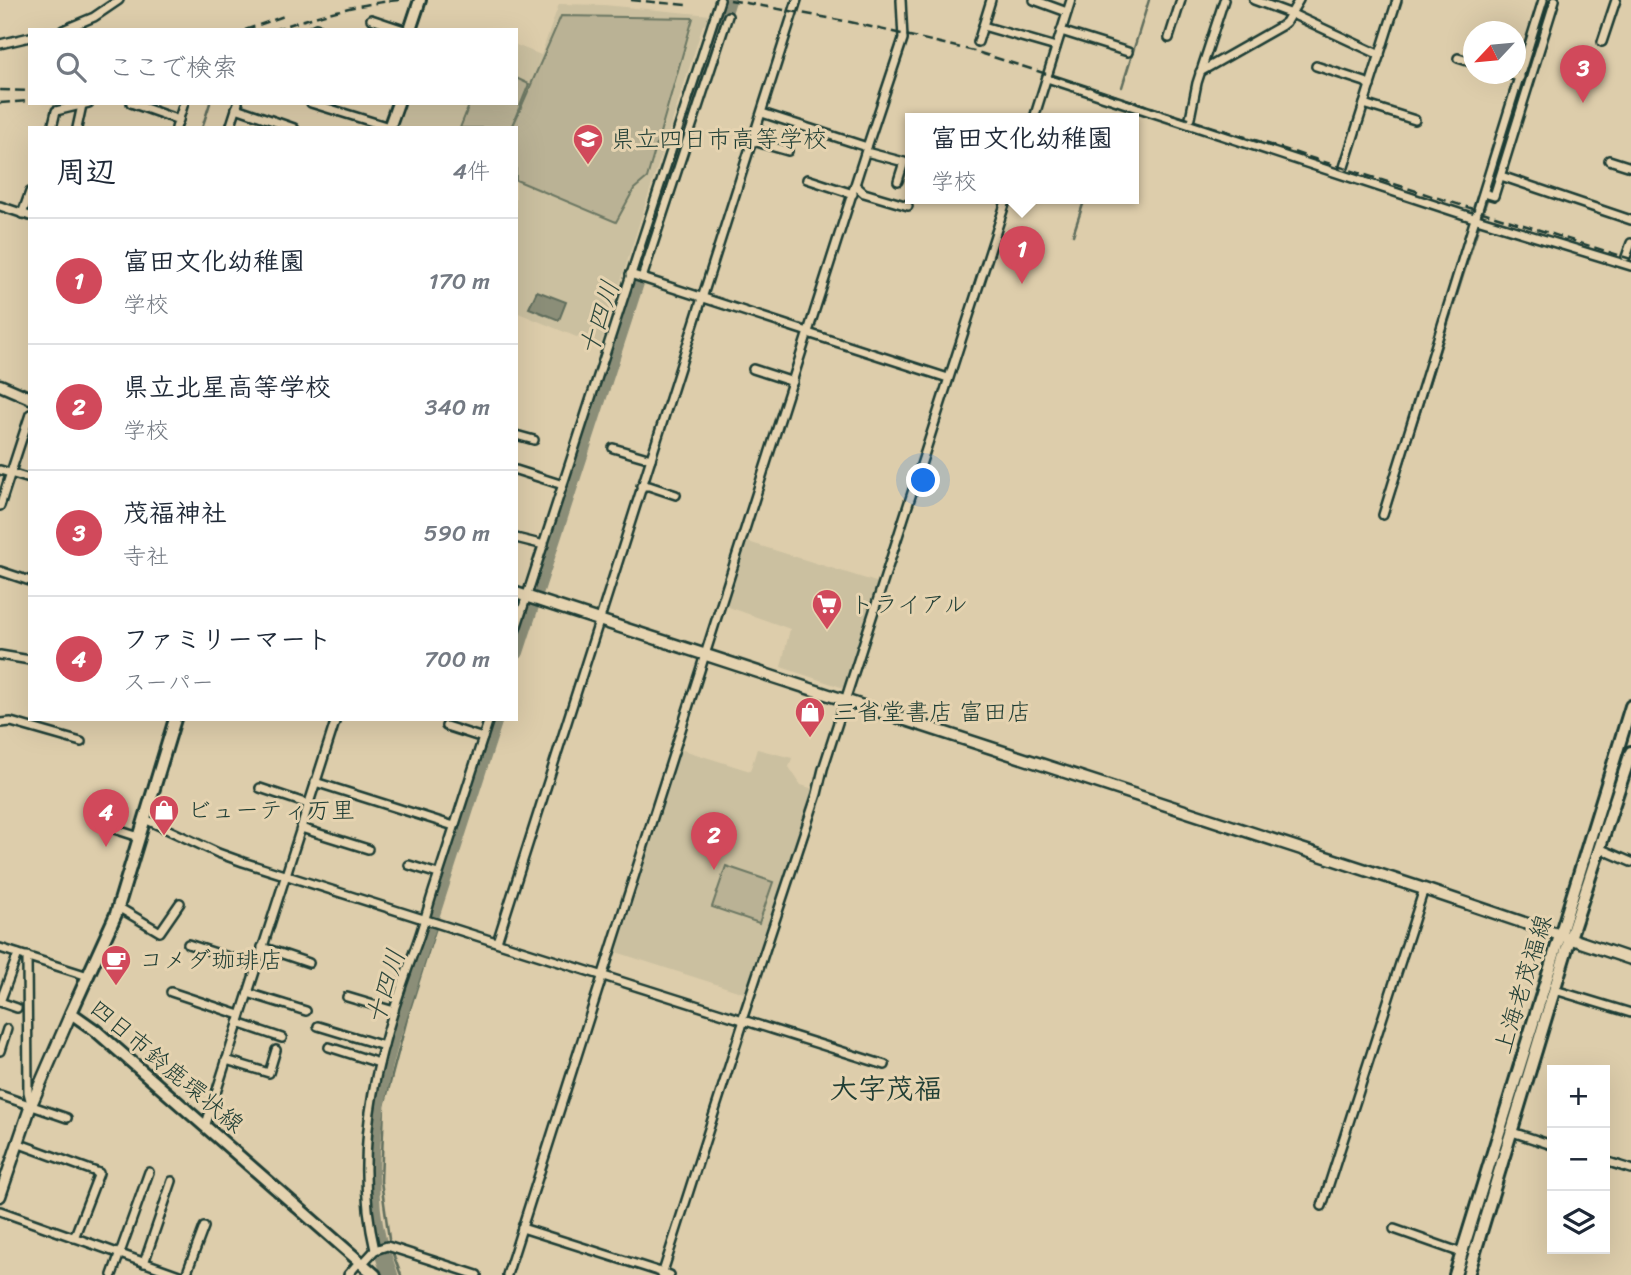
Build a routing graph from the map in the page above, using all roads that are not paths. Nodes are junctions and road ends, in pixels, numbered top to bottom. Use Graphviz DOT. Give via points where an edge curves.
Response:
graph roads {
  1 [pos="119,0"];
  2 [pos="420,0"];
  3 [pos="720,0"];
  4 [pos="797,0"];
  5 [pos="901,0"];
  6 [pos="991,0"];
  7 [pos="1034,0"];
  8 [pos="1071,0"];
  9 [pos="1181,0"];
  10 [pos="1224,0"];
  11 [pos="1254,0"];
  12 [pos="1299,0"];
  13 [pos="1397,0"];
  14 [pos="1544,0"];
  15 [pos="1555,0"];
  16 [pos="1616,0"];
  17 [pos="1067,12"];
  18 [pos="1292,14"];
  19 [pos="728,16"];
  20 [pos="371,19"];
  21 [pos="983,26"];
  22 [pos="68,28"];
  23 [pos="398,28"];
  24 [pos="411,28"];
  25 [pos="1061,31"];
  26 [pos="28,37"];
  27 [pos="1169,38"];
  28 [pos="978,42"];
  29 [pos="1602,42"];
  30 [pos="0,44"];
  31 [pos="1056,47"];
  32 [pos="1128,52"];
  33 [pos="1380,55"];
  34 [pos="1458,58"];
  35 [pos="1526,58"];
  36 [pos="1463,60"];
  37 [pos="1315,66"];
  38 [pos="1200,72"];
  39 [pos="1047,78"];
  40 [pos="1518,84"];
  41 [pos="1370,86"];
  42 [pos="1364,104"];
  43 [pos="81,105"];
  44 [pos="85,105"];
  45 [pos="135,105"];
  46 [pos="183,105"];
  47 [pos="317,105"];
  48 [pos="397,105"];
  49 [pos="237,106"];
  50 [pos="762,113"];
  51 [pos="1036,113"];
  52 [pos="1190,118"];
  53 [pos="1415,120"];
  54 [pos="178,124"];
  55 [pos="52,126"];
  56 [pos="78,126"];
  57 [pos="231,126"];
  58 [pos="289,126"];
  59 [pos="386,126"];
  60 [pos="389,126"];
  61 [pos="752,141"];
  62 [pos="867,150"];
  63 [pos="788,151"];
  64 [pos="1609,160"];
  65 [pos="1345,167"];
  66 [pos="1631,167"];
  67 [pos="1501,176"];
  68 [pos="807,179"];
  69 [pos="898,181"];
  70 [pos="855,190"];
  71 [pos="1487,194"];
  72 [pos="1005,204"];
  73 [pos="0,206"];
  74 [pos="908,206"];
  75 [pos="26,215"];
  76 [pos="1477,219"];
  77 [pos="1631,220"];
  78 [pos="1631,243"];
  79 [pos="1626,257"];
  80 [pos="1631,266"];
  81 [pos="631,275"];
  82 [pos="642,278"];
  83 [pos="702,298"];
  84 [pos="808,332"];
  85 [pos="753,369"];
  86 [pos="948,378"];
  87 [pos="793,382"];
  88 [pos="0,385"];
  89 [pos="28,397"];
  90 [pos="28,420"];
  91 [pos="518,436"];
  92 [pos="534,440"];
  93 [pos="613,447"];
  94 [pos="651,459"];
  95 [pos="0,470"];
  96 [pos="518,471"];
  97 [pos="10,473"];
  98 [pos="28,478"];
  99 [pos="563,485"];
  100 [pos="641,486"];
  101 [pos="677,495"];
  102 [pos="0,506"];
  103 [pos="1383,515"];
  104 [pos="518,538"];
  105 [pos="544,545"];
  106 [pos="0,571"];
  107 [pos="28,580"];
  108 [pos="524,595"];
  109 [pos="600,619"];
  110 [pos="518,620"];
  111 [pos="706,654"];
  112 [pos="0,655"];
  113 [pos="28,660"];
  114 [pos="846,700"];
  115 [pos="1631,706"];
  116 [pos="174,721"];
  117 [pos="335,721"];
  118 [pos="488,721"];
  119 [pos="0,723"];
  120 [pos="446,726"];
  121 [pos="483,738"];
  122 [pos="81,741"];
  123 [pos="1631,752"];
  124 [pos="315,782"];
  125 [pos="260,788"];
  126 [pos="308,804"];
  127 [pos="145,819"];
  128 [pos="106,826"];
  129 [pos="454,826"];
  130 [pos="301,828"];
  131 [pos="139,837"];
  132 [pos="369,849"];
  133 [pos="1601,849"];
  134 [pos="1631,862"];
  135 [pos="409,865"];
  136 [pos="438,874"];
  137 [pos="286,875"];
  138 [pos="1424,889"];
  139 [pos="180,903"];
  140 [pos="118,907"];
  141 [pos="424,919"];
  142 [pos="1565,937"];
  143 [pos="497,942"];
  144 [pos="188,944"];
  145 [pos="262,947"];
  146 [pos="0,948"];
  147 [pos="18,954"];
  148 [pos="27,956"];
  149 [pos="1631,960"];
  150 [pos="309,963"];
  151 [pos="256,967"];
  152 [pos="88,975"];
  153 [pos="602,975"];
  154 [pos="4,978"];
  155 [pos="1555,990"];
  156 [pos="171,992"];
  157 [pos="248,993"];
  158 [pos="347,997"];
  159 [pos="0,1002"];
  160 [pos="17,1008"];
  161 [pos="306,1011"];
  162 [pos="394,1011"];
  163 [pos="71,1013"];
  164 [pos="1631,1013"];
  165 [pos="239,1019"];
  166 [pos="743,1020"];
  167 [pos="318,1026"];
  168 [pos="7,1029"];
  169 [pos="282,1038"];
  170 [pos="384,1046"];
  171 [pos="329,1047"];
  172 [pos="276,1050"];
  173 [pos="0,1051"];
  174 [pos="226,1060"];
  175 [pos="379,1063"];
  176 [pos="885,1065"];
  177 [pos="0,1095"];
  178 [pos="31,1105"];
  179 [pos="67,1118"];
  180 [pos="205,1127"];
  181 [pos="1512,1132"];
  182 [pos="17,1143"];
  183 [pos="1547,1143"];
  184 [pos="1610,1163"];
  185 [pos="1631,1169"];
  186 [pos="149,1172"];
  187 [pos="172,1181"];
  188 [pos="0,1196"];
  189 [pos="1322,1206"];
  190 [pos="0,1211"];
  191 [pos="204,1227"];
  192 [pos="522,1228"];
  193 [pos="1395,1229"];
  194 [pos="74,1238"];
  195 [pos="375,1250"];
  196 [pos="1462,1253"];
  197 [pos="120,1254"];
  198 [pos="361,1262"];
  199 [pos="144,1263"];
  200 [pos="665,1274"];
  201 [pos="112,1275"];
  202 [pos="179,1275"];
  203 [pos="186,1275"];
  204 [pos="348,1275"];
  205 [pos="375,1275"];
  206 [pos="477,1275"];
  207 [pos="507,1275"];
  208 [pos="1455,1275"];
  209 [pos="1468,1275"];
  1 -- 22 [label="street"];
  2 -- 24 [label="main road"];
  3 -- 81 [label="street"];
  4 -- 50 [label="street"];
  5 -- 62 [label="street" via="903,39"];
  6 -- 21 [label="street"];
  7 -- 17 [label="street"];
  8 -- 17 [label="street"];
  9 -- 27 [label="street"];
  10 -- 38 [label="street"];
  11 -- 18 [label="street"];
  12 -- 18 [label="street"];
  13 -- 33 [label="street"];
  14 -- 35 [label="street"];
  15 -- 67 [label="street"];
  16 -- 29 [label="street"];
  17 -- 25 [label="street"];
  18 -- 33 [label="street"];
  18 -- 38 [label="street" via="1275,30"];
  19 -- 82 [label="street"];
  20 -- 23 [label="street"];
  21 -- 28 [label="street"];
  21 -- 31 [label="street"];
  25 -- 31 [label="street"];
  25 -- 32 [label="street"];
  26 -- 30 [label="street"];
  31 -- 39 [label="street"];
  33 -- 41 [label="street"];
  34 -- 36 [label="street"];
  37 -- 41 [label="street"];
  38 -- 52 [label="street"];
  39 -- 51 [label="street"];
  39 -- 76 [label="street"];
  40 -- 71 [label="street"];
  41 -- 42 [label="street"];
  42 -- 53 [label="street"];
  42 -- 65 [label="street"];
  43 -- 55 [label="street" via="56,111"];
  44 -- 56 [label="street"];
  45 -- 54 [label="street"];
  46 -- 54 [label="street"];
  47 -- 59 [label="street"];
  48 -- 60 [label="main road"];
  49 -- 57 [label="street"];
  49 -- 58 [label="street"];
  50 -- 61 [label="street"];
  50 -- 62 [label="street"];
  61 -- 63 [label="street"];
  61 -- 83 [label="street"];
  62 -- 69 [label="street" via="904,162"];
  62 -- 70 [label="street"];
  64 -- 66 [label="street"];
  67 -- 71 [label="street" via="1494,196"];
  67 -- 77 [label="street"];
  68 -- 70 [label="street"];
  70 -- 74 [label="street"];
  70 -- 84 [label="street"];
  71 -- 76 [label="street"];
  72 -- 86 [label="street"];
  73 -- 75 [label="street"];
  76 -- 80 [label="street"];
  76 -- 103 [label="street"];
  78 -- 79 [label="street"];
  81 -- 82 [label="street"];
  81 -- 99 [label="street"];
  82 -- 83 [label="street"];
  83 -- 84 [label="street"];
  83 -- 94 [label="street"];
  84 -- 86 [label="street"];
  84 -- 87 [label="street"];
  85 -- 87 [label="street"];
  86 -- 114 [label="street"];
  87 -- 111 [label="street"];
  88 -- 89 [label="street"];
  90 -- 97 [label="street"];
  91 -- 92 [label="street"];
  93 -- 94 [label="street"];
  94 -- 100 [label="street"];
  95 -- 97 [label="street"];
  96 -- 99 [label="street"];
  97 -- 98 [label="street"];
  97 -- 102 [label="street"];
  99 -- 105 [label="street"];
  100 -- 101 [label="street"];
  100 -- 109 [label="street"];
  104 -- 105 [label="street"];
  105 -- 108 [label="street"];
  106 -- 107 [label="street"];
  108 -- 109 [label="street"];
  108 -- 110 [label="street"];
  109 -- 111 [label="street"];
  109 -- 143 [label="street"];
  111 -- 114 [label="street"];
  111 -- 153 [label="street"];
  112 -- 113 [label="street"];
  114 -- 138 [label="street"];
  114 -- 166 [label="street"];
  115 -- 142 [label="main road, 上海老茂福線"];
  116 -- 127 [label="main road, 四日市鈴鹿環状線"];
  117 -- 124 [label="street"];
  118 -- 121 [label="street"];
  119 -- 122 [label="street"];
  120 -- 121 [label="street"];
  121 -- 129 [label="street"];
  123 -- 133 [label="main road, 上海老茂福線"];
  124 -- 126 [label="street"];
  124 -- 129 [label="street"];
  125 -- 126 [label="street"];
  126 -- 130 [label="street"];
  127 -- 131 [label="main road, 四日市鈴鹿環状線"];
  127 -- 137 [label="street" via="218,853"];
  128 -- 131 [label="street"];
  129 -- 136 [label="street"];
  130 -- 132 [label="street"];
  130 -- 137 [label="street"];
  131 -- 140 [label="main road, 四日市鈴鹿環状線"];
  133 -- 134 [label="street"];
  133 -- 142 [label="main road, 上海老茂福線"];
  135 -- 136 [label="street"];
  136 -- 141 [label="street"];
  137 -- 141 [label="street"];
  137 -- 145 [label="street"];
  138 -- 142 [label="street"];
  138 -- 189 [label="street"];
  139 -- 140 [label="street" via="160,932"];
  140 -- 152 [label="main road, 四日市鈴鹿環状線"];
  141 -- 143 [label="street"];
  141 -- 162 [label="street"];
  142 -- 149 [label="street"];
  142 -- 155 [label="main road, 上海老茂福線"];
  142 -- 196 [label="main road, 上海老茂福線"];
  143 -- 153 [label="street"];
  144 -- 151 [label="street"];
  145 -- 150 [label="street"];
  145 -- 151 [label="street"];
  146 -- 147 [label="street"];
  147 -- 148 [label="street"];
  147 -- 154 [label="street"];
  148 -- 152 [label="street"];
  148 -- 178 [label="street"];
  151 -- 157 [label="street"];
  152 -- 163 [label="main road, 四日市鈴鹿環状線"];
  153 -- 166 [label="street"];
  153 -- 192 [label="street"];
  154 -- 159 [label="street"];
  155 -- 164 [label="street"];
  155 -- 181 [label="main road, 上海老茂福線"];
  156 -- 165 [label="street"];
  157 -- 161 [label="street"];
  157 -- 165 [label="street"];
  158 -- 162 [label="street"];
  159 -- 160 [label="street"];
  162 -- 170 [label="street"];
  163 -- 178 [label="street"];
  163 -- 180 [label="main road, 四日市鈴鹿環状線"];
  165 -- 169 [label="street"];
  165 -- 174 [label="street"];
  166 -- 176 [label="street"];
  166 -- 200 [label="street"];
  167 -- 170 [label="street"];
  168 -- 173 [label="street"];
  170 -- 175 [label="street"];
  171 -- 175 [label="street"];
  172 -- 174 [label="street" via="269,1073"];
  174 -- 180 [label="street"];
  175 -- 195 [label="street" via="366,1149"];
  177 -- 178 [label="street"];
  178 -- 179 [label="street"];
  178 -- 182 [label="street"];
  180 -- 198 [label="main road, 四日市鈴鹿環状線"];
  181 -- 183 [label="street"];
  181 -- 209 [label="main road, 上海老茂福線"];
  182 -- 188 [label="street"];
  182 -- 194 [label="street" via="99,1173"];
  184 -- 185 [label="street"];
  186 -- 197 [label="street"];
  187 -- 199 [label="street"];
  190 -- 194 [label="street"];
  191 -- 203 [label="street"];
  192 -- 200 [label="street"];
  192 -- 207 [label="street"];
  193 -- 196 [label="street"];
  194 -- 197 [label="street"];
  195 -- 198 [label="street"];
  195 -- 206 [label="street" via="387,1246"];
  196 -- 208 [label="main road, 上海老茂福線"];
  197 -- 199 [label="street"];
  197 -- 201 [label="street"];
  198 -- 204 [label="street"];
  198 -- 205 [label="main road, 四日市鈴鹿環状線"];
  199 -- 202 [label="street"];
}
